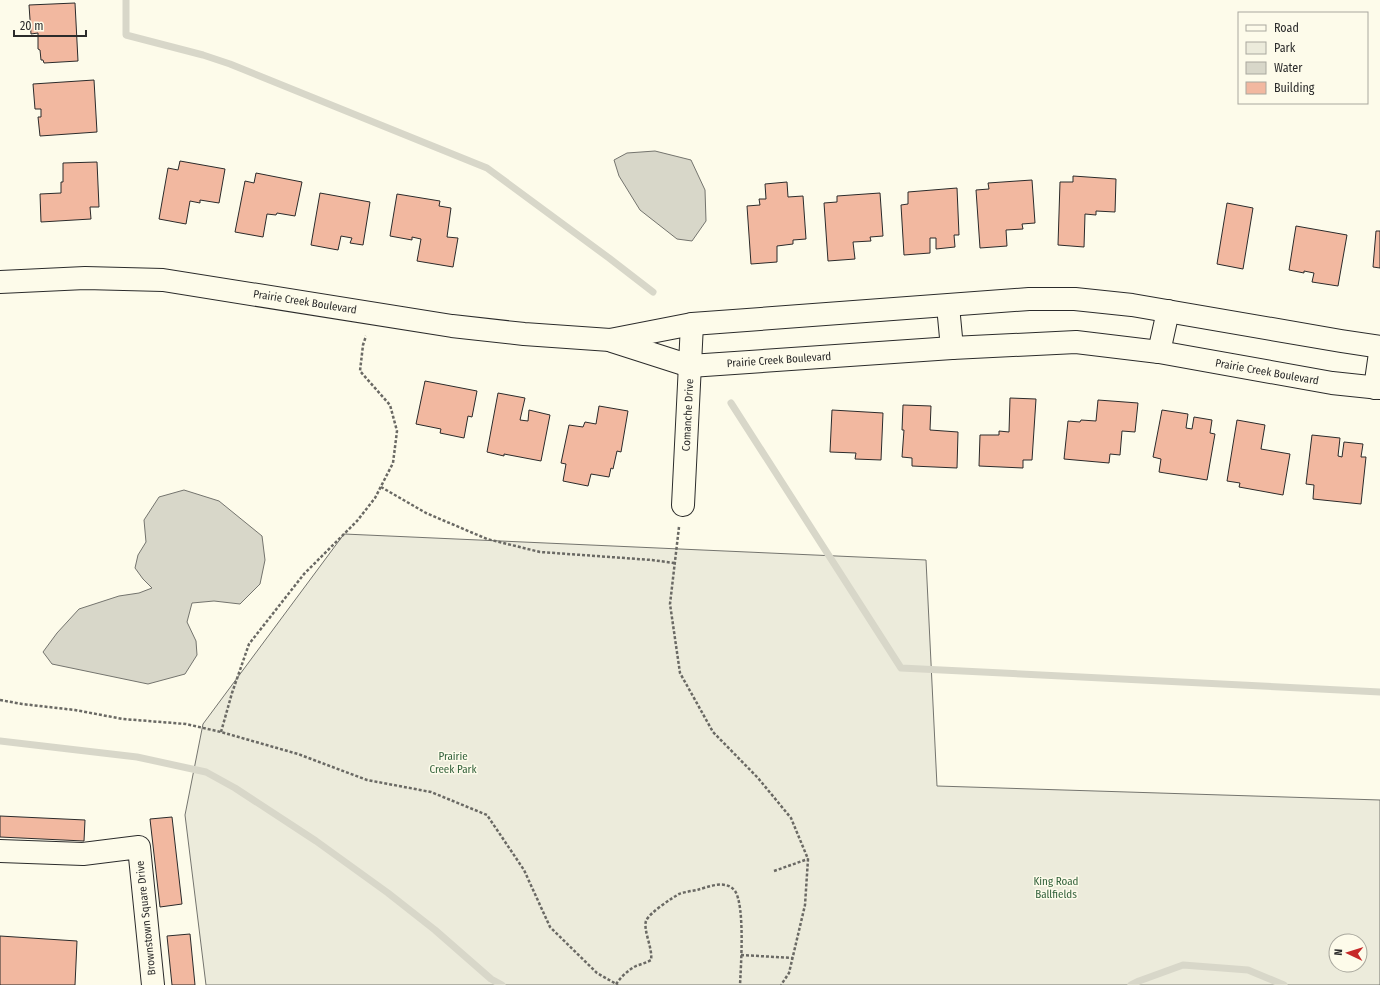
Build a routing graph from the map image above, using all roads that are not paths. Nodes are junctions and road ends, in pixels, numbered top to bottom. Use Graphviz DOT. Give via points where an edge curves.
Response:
graph roads {
  1 [pos="0,282"];
  2 [pos="948,306"];
  3 [pos="1168,311"];
  4 [pos="692,324"];
  5 [pos="610,340"];
  6 [pos="1380,347"];
  7 [pos="952,348"];
  8 [pos="1159,352"];
  9 [pos="1380,353"];
  10 [pos="690,366"];
  11 [pos="1377,388"];
  12 [pos="681,516"];
  13 [pos="0,851"];
  14 [pos="153,985"];
  1 -- 5 [label="street, Prairie Creek Boulevard" via="85,278 163,280 497,332"];
  2 -- 3 [label="street, Prairie Creek Boulevard" via="1029,299 1075,299"];
  2 -- 4 [label="street, Prairie Creek Boulevard"];
  2 -- 7 [label="street"];
  3 -- 6 [label="street, Prairie Creek Boulevard"];
  3 -- 8 [label="street"];
  4 -- 5 [label="street, Prairie Creek Boulevard"];
  4 -- 10 [label="street, Comanche Drive"];
  5 -- 10 [label="street, Prairie Creek Boulevard"];
  7 -- 8 [label="street, Prairie Creek Boulevard" via="1076,342"];
  7 -- 10 [label="street, Prairie Creek Boulevard"];
  8 -- 11 [label="street, Prairie Creek Boulevard" via="1332,383"];
  9 -- 11 [label="street, Prairie Creek Boulevard"];
  10 -- 12 [label="street, Comanche Drive"];
  13 -- 14 [label="street, Brownstown Square Drive" via="83,854 139,847"];
}
